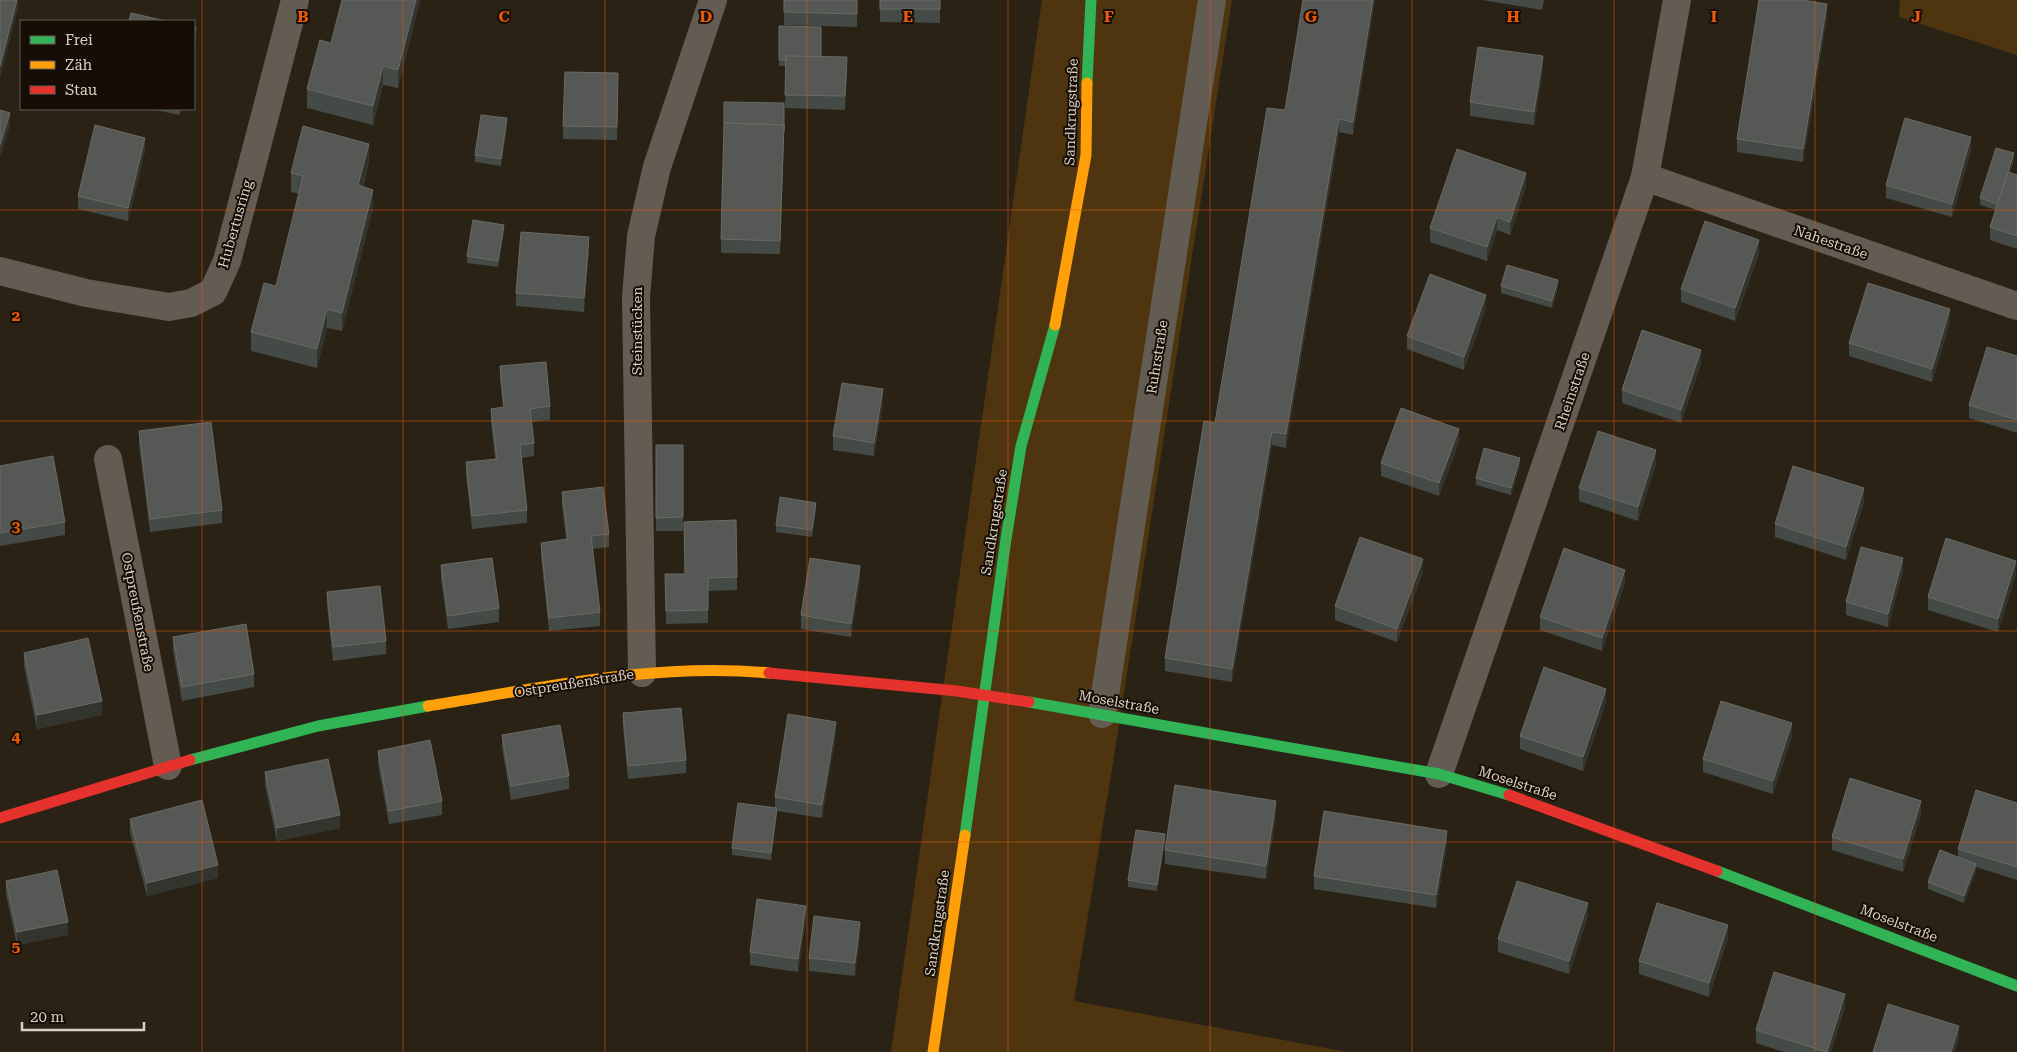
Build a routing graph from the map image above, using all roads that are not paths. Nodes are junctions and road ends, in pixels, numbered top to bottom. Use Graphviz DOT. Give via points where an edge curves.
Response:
graph roads {
  1 [pos="295,0"];
  2 [pos="713,0"];
  3 [pos="1091,0"];
  4 [pos="1212,0"];
  5 [pos="1677,0"];
  6 [pos="1646,177"];
  7 [pos="0,271"];
  8 [pos="2017,306"];
  9 [pos="108,458"];
  10 [pos="642,673"];
  11 [pos="986,696"];
  12 [pos="1102,714"];
  13 [pos="168,766"];
  14 [pos="1440,774"];
  15 [pos="0,818"];
  16 [pos="2017,986"];
  17 [pos="933,1052"];
  1 -- 7 [label="street, Hubertusring" via="227,261 213,292 191,303 169,307 86,293"];
  2 -- 10 [label="street, Steinstücken" via="657,167 641,236 636,298"];
  3 -- 11 [label="street, Sandkrugstraße" via="1086,155 1058,314 1021,446"];
  4 -- 12 [label="street, Ruhrstraße"];
  5 -- 6 [label="street, Rheinstraße"];
  6 -- 8 [label="street, Nahestraße"];
  6 -- 14 [label="street, Rheinstraße"];
  9 -- 13 [label="street, Ostpreußenstraße"];
  10 -- 11 [label="street, Ostpreußenstraße" via="746,671"];
  10 -- 13 [label="street, Ostpreußenstraße" via="418,707 318,726"];
  11 -- 12 [label="street, Moselstraße"];
  11 -- 17 [label="street, Sandkrugstraße"];
  12 -- 14 [label="street, Moselstraße"];
  13 -- 15 [label="street, Ostpreußenstraße"];
  14 -- 16 [label="street, Moselstraße" via="1530,801"];
}
